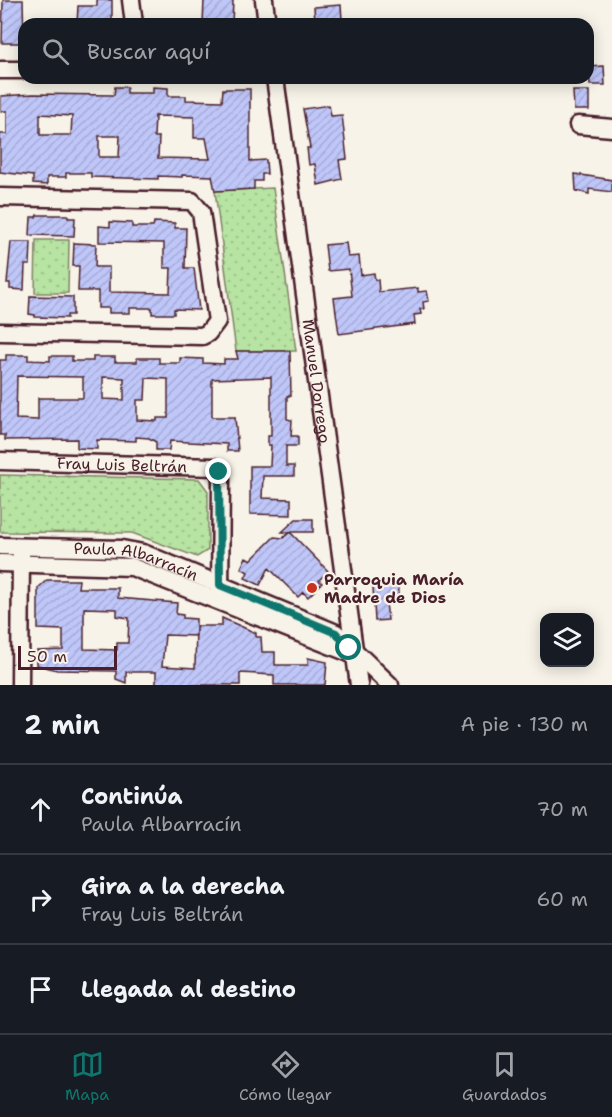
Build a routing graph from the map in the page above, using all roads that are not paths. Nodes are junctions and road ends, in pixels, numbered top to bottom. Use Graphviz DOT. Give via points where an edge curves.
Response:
graph roads {
  1 [pos="131,0"];
  2 [pos="264,0"];
  3 [pos="133,18"];
  4 [pos="266,18"];
  5 [pos="0,70"];
  6 [pos="18,70"];
  7 [pos="276,84"];
  8 [pos="578,125"];
  9 [pos="612,128"];
  10 [pos="0,197"];
  11 [pos="0,332"];
  12 [pos="0,461"];
  13 [pos="0,546"];
  14 [pos="21,555"];
  15 [pos="0,562"];
  16 [pos="220,585"];
  17 [pos="220,602"];
  18 [pos="357,656"];
  19 [pos="20,685"];
  20 [pos="359,685"];
  21 [pos="390,685"];
  1 -- 3 [label="street"];
  2 -- 4 [label="street"];
  5 -- 6 [label="street"];
  7 -- 18 [label="street, Manuel Dorrego"];
  8 -- 9 [label="street"];
  10 -- 11 [label="street" via="196,204 201,212 217,321 202,336"];
  12 -- 16 [label="street, Fray Luis Beltrán" via="214,467 221,480"];
  13 -- 14 [label="street, Paula Albarracín"];
  14 -- 15 [label="street, Paula Albarracín"];
  14 -- 16 [label="street, Paula Albarracín" via="132,550"];
  14 -- 17 [label="street, Paula Albarracín" via="132,567"];
  14 -- 19 [label="street"];
  16 -- 17 [label="street, Fray Luis Beltrán"];
  16 -- 18 [label="street, Paula Albarracín" via="336,633"];
  17 -- 18 [label="street, Paula Albarracín"];
  18 -- 20 [label="street, Manuel Dorrego"];
  18 -- 21 [label="street, Paula Albarracín"];
}
